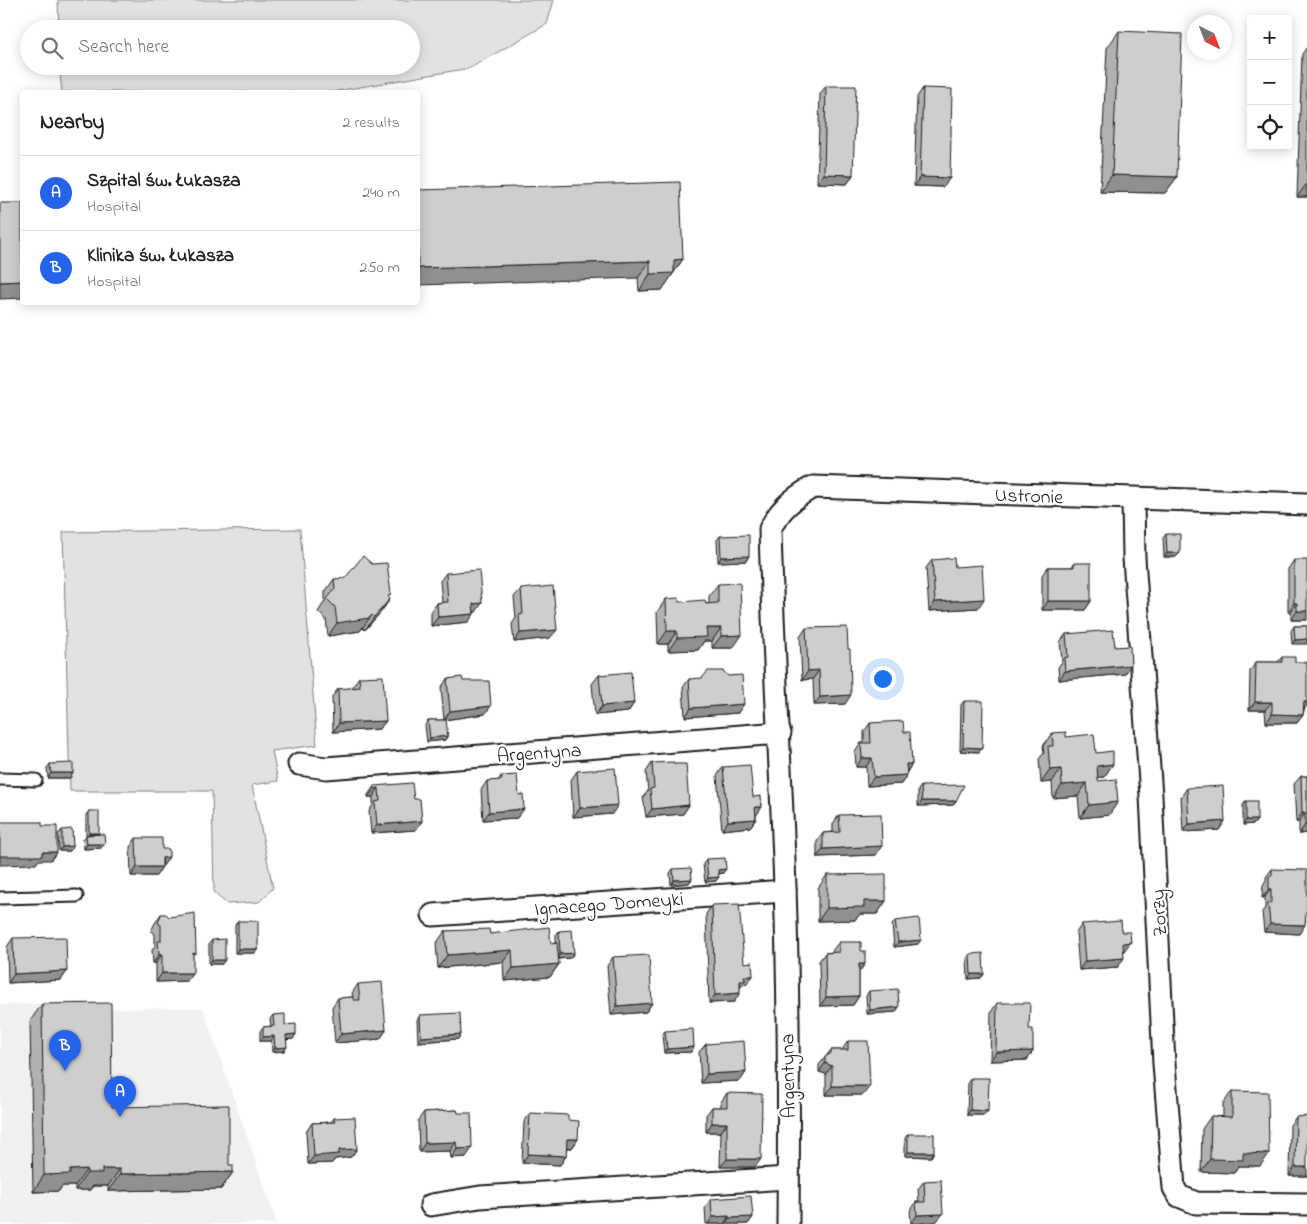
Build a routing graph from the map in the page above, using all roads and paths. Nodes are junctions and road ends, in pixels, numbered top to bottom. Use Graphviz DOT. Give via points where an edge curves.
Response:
graph roads {
  1 [pos="1133,500"];
  2 [pos="1307,504"];
  3 [pos="770,529"];
  4 [pos="780,733"];
  5 [pos="299,764"];
  6 [pos="0,780"];
  7 [pos="36,780"];
  8 [pos="786,890"];
  9 [pos="77,896"];
  10 [pos="0,898"];
  11 [pos="434,915"];
  12 [pos="788,1178"];
  13 [pos="1307,1204"];
  14 [pos="431,1205"];
  15 [pos="788,1224"];
  1 -- 2 [label="street, Ustronie"];
  1 -- 3 [label="street, Ustronie" via="812,487 793,498"];
  1 -- 13 [label="street, Zorzy" via="1164,1064 1174,1188 1179,1196 1196,1203"];
  3 -- 4 [label="street, Argentyna"];
  4 -- 5 [label="street, Argentyna" via="326,768"];
  4 -- 8 [label="street, Argentyna"];
  6 -- 7 [label="lane"];
  8 -- 11 [label="street, Ignacego Domeyki"];
  8 -- 12 [label="street, Argentyna"];
  9 -- 10 [label="lane"];
  12 -- 14 [label="street" via="480,1197"];
  12 -- 15 [label="street, Argentyna"];
}
